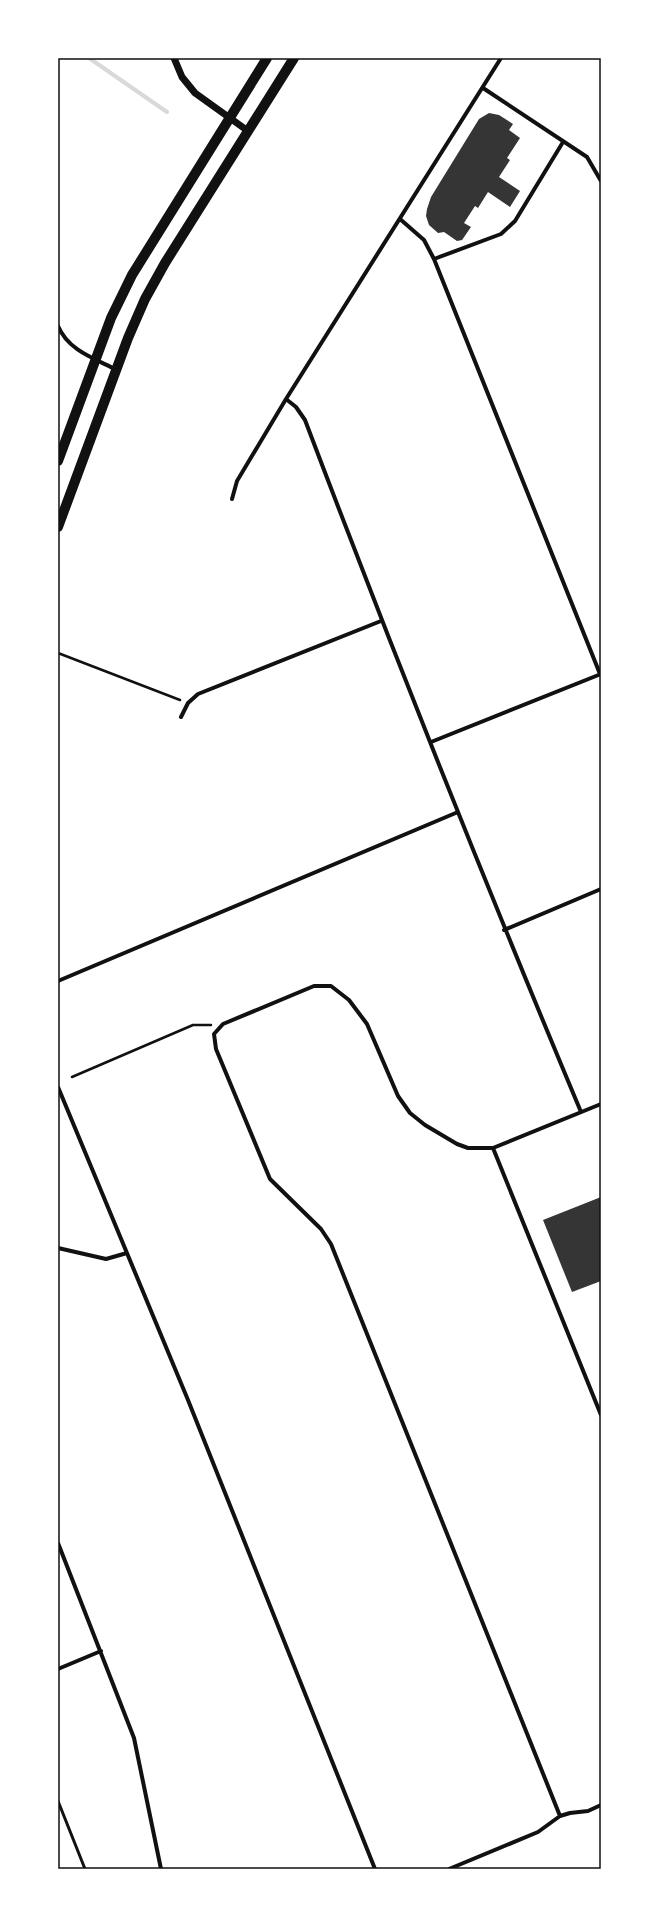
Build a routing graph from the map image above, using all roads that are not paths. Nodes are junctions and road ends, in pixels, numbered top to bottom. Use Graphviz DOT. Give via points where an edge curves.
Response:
graph roads {
  1 [pos="174,58"];
  2 [pos="266,58"];
  3 [pos="294,58"];
  4 [pos="501,58"];
  5 [pos="483,88"];
  6 [pos="229,118"];
  7 [pos="248,130"];
  8 [pos="563,142"];
  9 [pos="601,181"];
  10 [pos="400,219"];
  11 [pos="434,259"];
  12 [pos="58,326"];
  13 [pos="95,359"];
  14 [pos="116,370"];
  15 [pos="286,399"];
  16 [pos="58,461"];
  17 [pos="232,499"];
  18 [pos="58,527"];
  19 [pos="381,620"];
  20 [pos="600,674"];
  21 [pos="182,717"];
  22 [pos="431,742"];
  23 [pos="458,812"];
  24 [pos="601,889"];
  25 [pos="504,930"];
  26 [pos="58,981"];
  27 [pos="58,1087"];
  28 [pos="601,1104"];
  29 [pos="581,1112"];
  30 [pos="493,1148"];
  31 [pos="58,1248"];
  32 [pos="128,1253"];
  33 [pos="601,1415"];
  34 [pos="58,1543"];
  35 [pos="101,1651"];
  36 [pos="58,1669"];
  37 [pos="58,1801"];
  38 [pos="601,1805"];
  39 [pos="560,1816"];
  40 [pos="85,1869"];
  41 [pos="161,1869"];
  42 [pos="375,1869"];
  43 [pos="448,1869"];
  1 -- 6 [label="street" via="182,78 190,87"];
  2 -- 6 [label="main road"];
  3 -- 7 [label="main road"];
  4 -- 5 [label="street"];
  5 -- 8 [label="street"];
  5 -- 10 [label="street"];
  6 -- 7 [label="street"];
  6 -- 13 [label="main road" via="132,275"];
  7 -- 14 [label="main road" via="155,280"];
  8 -- 9 [label="street" via="587,157"];
  8 -- 11 [label="street" via="515,221 500,234"];
  10 -- 11 [label="street" via="424,240"];
  10 -- 15 [label="street"];
  11 -- 20 [label="street"];
  12 -- 13 [label="street" via="67,341"];
  13 -- 14 [label="street"];
  13 -- 16 [label="main road"];
  14 -- 18 [label="main road"];
  15 -- 17 [label="street" via="237,481"];
  15 -- 19 [label="street" via="296,407 305,420"];
  19 -- 21 [label="street" via="198,694 188,703"];
  19 -- 22 [label="street"];
  20 -- 22 [label="street"];
  22 -- 23 [label="street"];
  23 -- 25 [label="street"];
  23 -- 26 [label="street"];
  24 -- 25 [label="street"];
  25 -- 29 [label="street"];
  27 -- 32 [label="street" via="111,1218"];
  28 -- 29 [label="street"];
  29 -- 30 [label="street"];
  30 -- 33 [label="street"];
  30 -- 39 [label="street" via="468,1148 457,1144 410,1113 398,1096 366,1024 350,1000 331,986 314,986 223,1024 214,1034 216,1049 270,1179 321,1229 331,1244"];
  31 -- 32 [label="street" via="106,1259"];
  32 -- 42 [label="street"];
  34 -- 35 [label="street"];
  35 -- 36 [label="street"];
  35 -- 41 [label="street" via="134,1738"];
  37 -- 40 [label="lane"];
  38 -- 39 [label="street" via="588,1811"];
  39 -- 43 [label="street" via="538,1832"];
}
